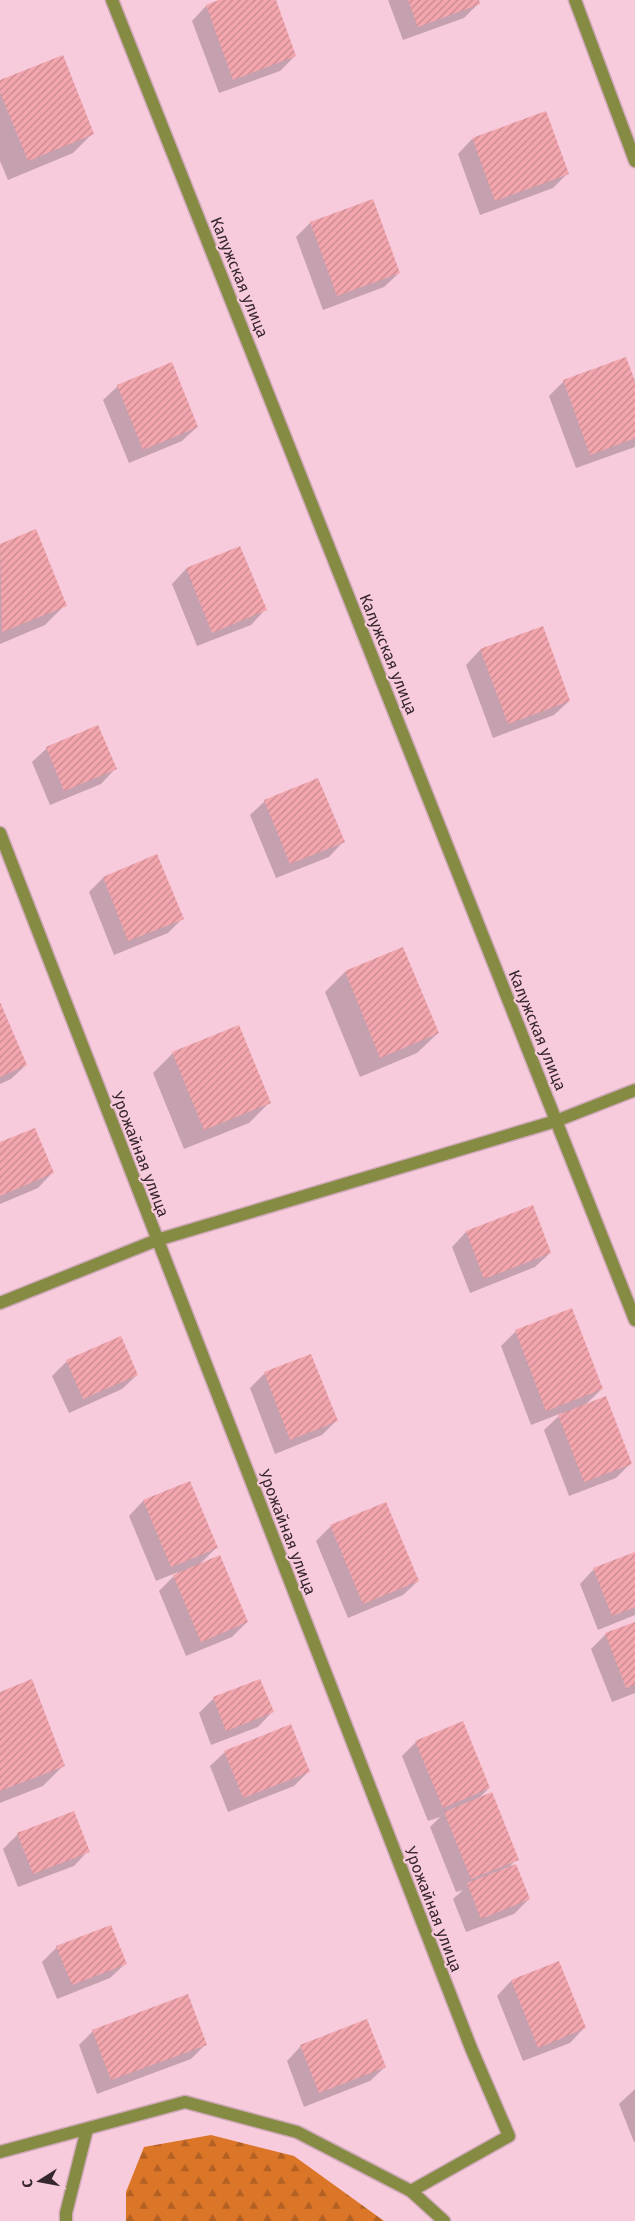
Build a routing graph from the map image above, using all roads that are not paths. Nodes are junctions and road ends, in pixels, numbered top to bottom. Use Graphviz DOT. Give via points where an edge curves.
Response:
graph roads {
  1 [pos="112,0"];
  2 [pos="575,0"];
  3 [pos="635,161"];
  4 [pos="0,833"];
  5 [pos="635,1090"];
  6 [pos="556,1120"];
  7 [pos="157,1240"];
  8 [pos="0,1303"];
  9 [pos="635,1320"];
  10 [pos="87,2129"];
  11 [pos="0,2152"];
  12 [pos="411,2191"];
  13 [pos="66,2221"];
  14 [pos="444,2221"];
  1 -- 6 [label="street, Калужская улица"];
  2 -- 3 [label="street"];
  4 -- 7 [label="street, Урожайная улица"];
  5 -- 6 [label="street"];
  6 -- 7 [label="street"];
  6 -- 9 [label="street, Калужская улица"];
  7 -- 8 [label="street"];
  7 -- 12 [label="street, Урожайная улица" via="471,2048 509,2136"];
  10 -- 11 [label="street"];
  10 -- 12 [label="street" via="185,2102 298,2132"];
  10 -- 13 [label="street"];
  12 -- 14 [label="street"];
}
